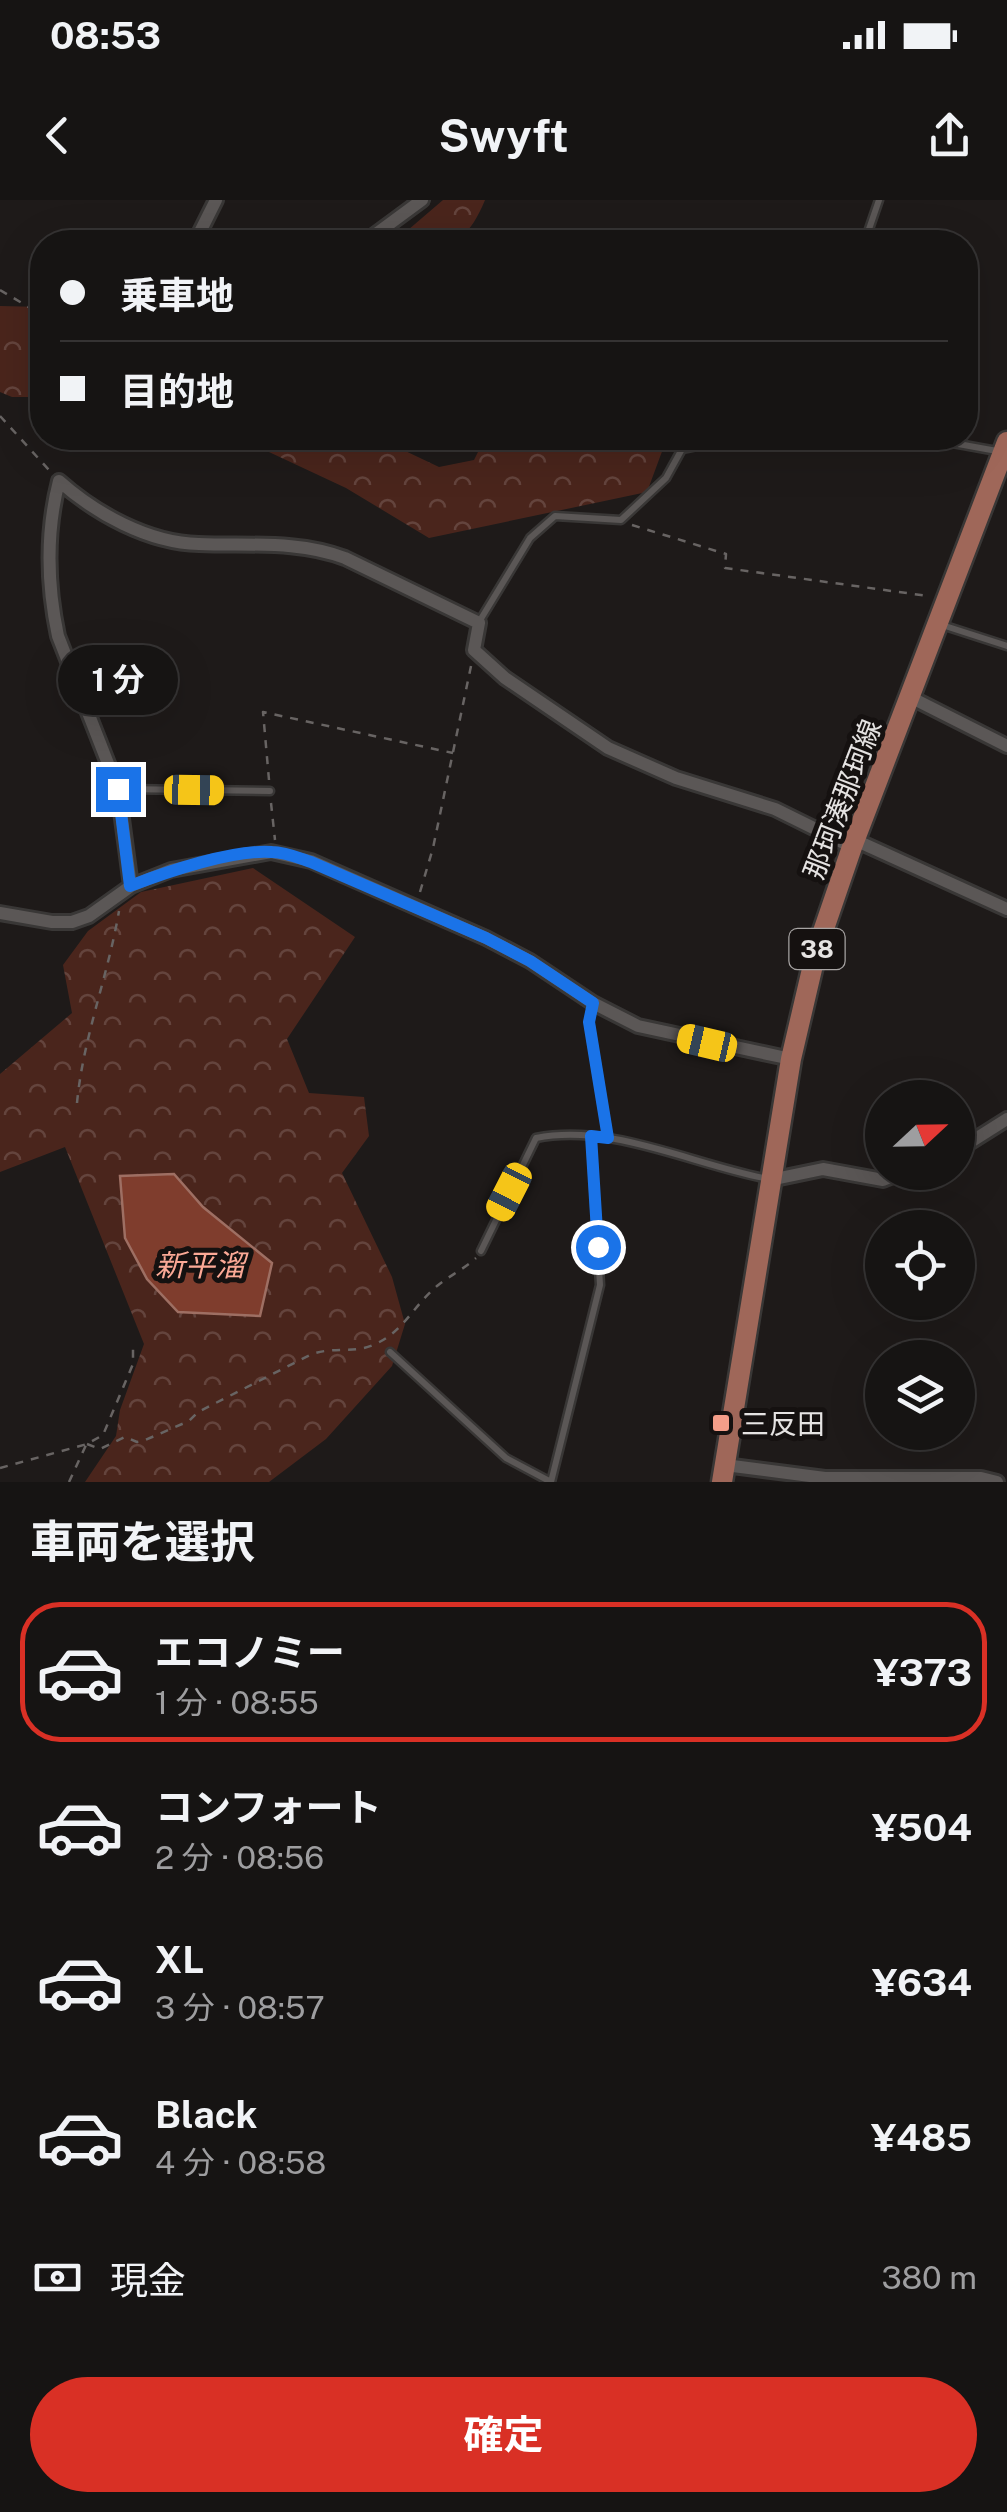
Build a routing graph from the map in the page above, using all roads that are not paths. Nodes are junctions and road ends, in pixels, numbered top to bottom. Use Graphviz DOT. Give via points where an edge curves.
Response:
graph roads {
  1 [pos="216,200"];
  2 [pos="422,200"];
  3 [pos="879,200"];
  4 [pos="201,230"];
  5 [pos="382,230"];
  6 [pos="869,230"];
  7 [pos="978,444"];
  8 [pos="1005,447"];
  9 [pos="681,450"];
  10 [pos="479,623"];
  11 [pos="940,624"];
  12 [pos="1007,646"];
  13 [pos="910,697"];
  14 [pos="1007,746"];
  15 [pos="118,789"];
  16 [pos="270,791"];
  17 [pos="853,843"];
  18 [pos="130,886"];
  19 [pos="1007,909"];
  20 [pos="0,913"];
  21 [pos="593,1003"];
  22 [pos="791,1059"];
  23 [pos="1007,1120"];
  24 [pos="591,1136"];
  25 [pos="608,1138"];
  26 [pos="975,1140"];
  27 [pos="865,1177"];
  28 [pos="770,1180"];
  29 [pos="481,1250"];
  30 [pos="390,1352"];
  31 [pos="724,1474"];
  32 [pos="551,1482"];
  33 [pos="997,1482"];
  1 -- 4 [label="street"];
  2 -- 5 [label="street"];
  3 -- 6 [label="lane"];
  7 -- 8 [label="lane"];
  8 -- 11 [label="main road, 那珂湊那珂線 / 38"];
  9 -- 10 [label="lane" via="666,478 621,520 555,516 530,538"];
  10 -- 15 [label="street" via="324,550 197,544 154,535 99,510 59,481 50,525 58,636"];
  10 -- 17 [label="street" via="474,650 608,748"];
  11 -- 12 [label="lane"];
  11 -- 13 [label="main road, 那珂湊那珂線 / 38"];
  13 -- 14 [label="street"];
  13 -- 17 [label="main road, 那珂湊那珂線 / 38"];
  15 -- 16 [label="lane"];
  15 -- 18 [label="street"];
  17 -- 19 [label="street"];
  17 -- 22 [label="main road, 那珂湊那珂線 / 38" via="816,952"];
  18 -- 20 [label="street" via="72,922"];
  18 -- 21 [label="street" via="171,870 276,852 530,961"];
  21 -- 22 [label="street" via="638,1026"];
  21 -- 25 [label="lane" via="589,1022"];
  22 -- 28 [label="main road, 那珂湊那珂線 / 38"];
  23 -- 26 [label="street"];
  24 -- 25 [label="lane"];
  24 -- 29 [label="lane" via="536,1138"];
  24 -- 32 [label="lane" via="600,1284"];
  25 -- 28 [label="lane"];
  27 -- 28 [label="street" via="823,1169"];
  28 -- 31 [label="main road, 那珂湊那珂線 / 38"];
  30 -- 32 [label="lane" via="506,1458"];
  31 -- 33 [label="street"];
}
